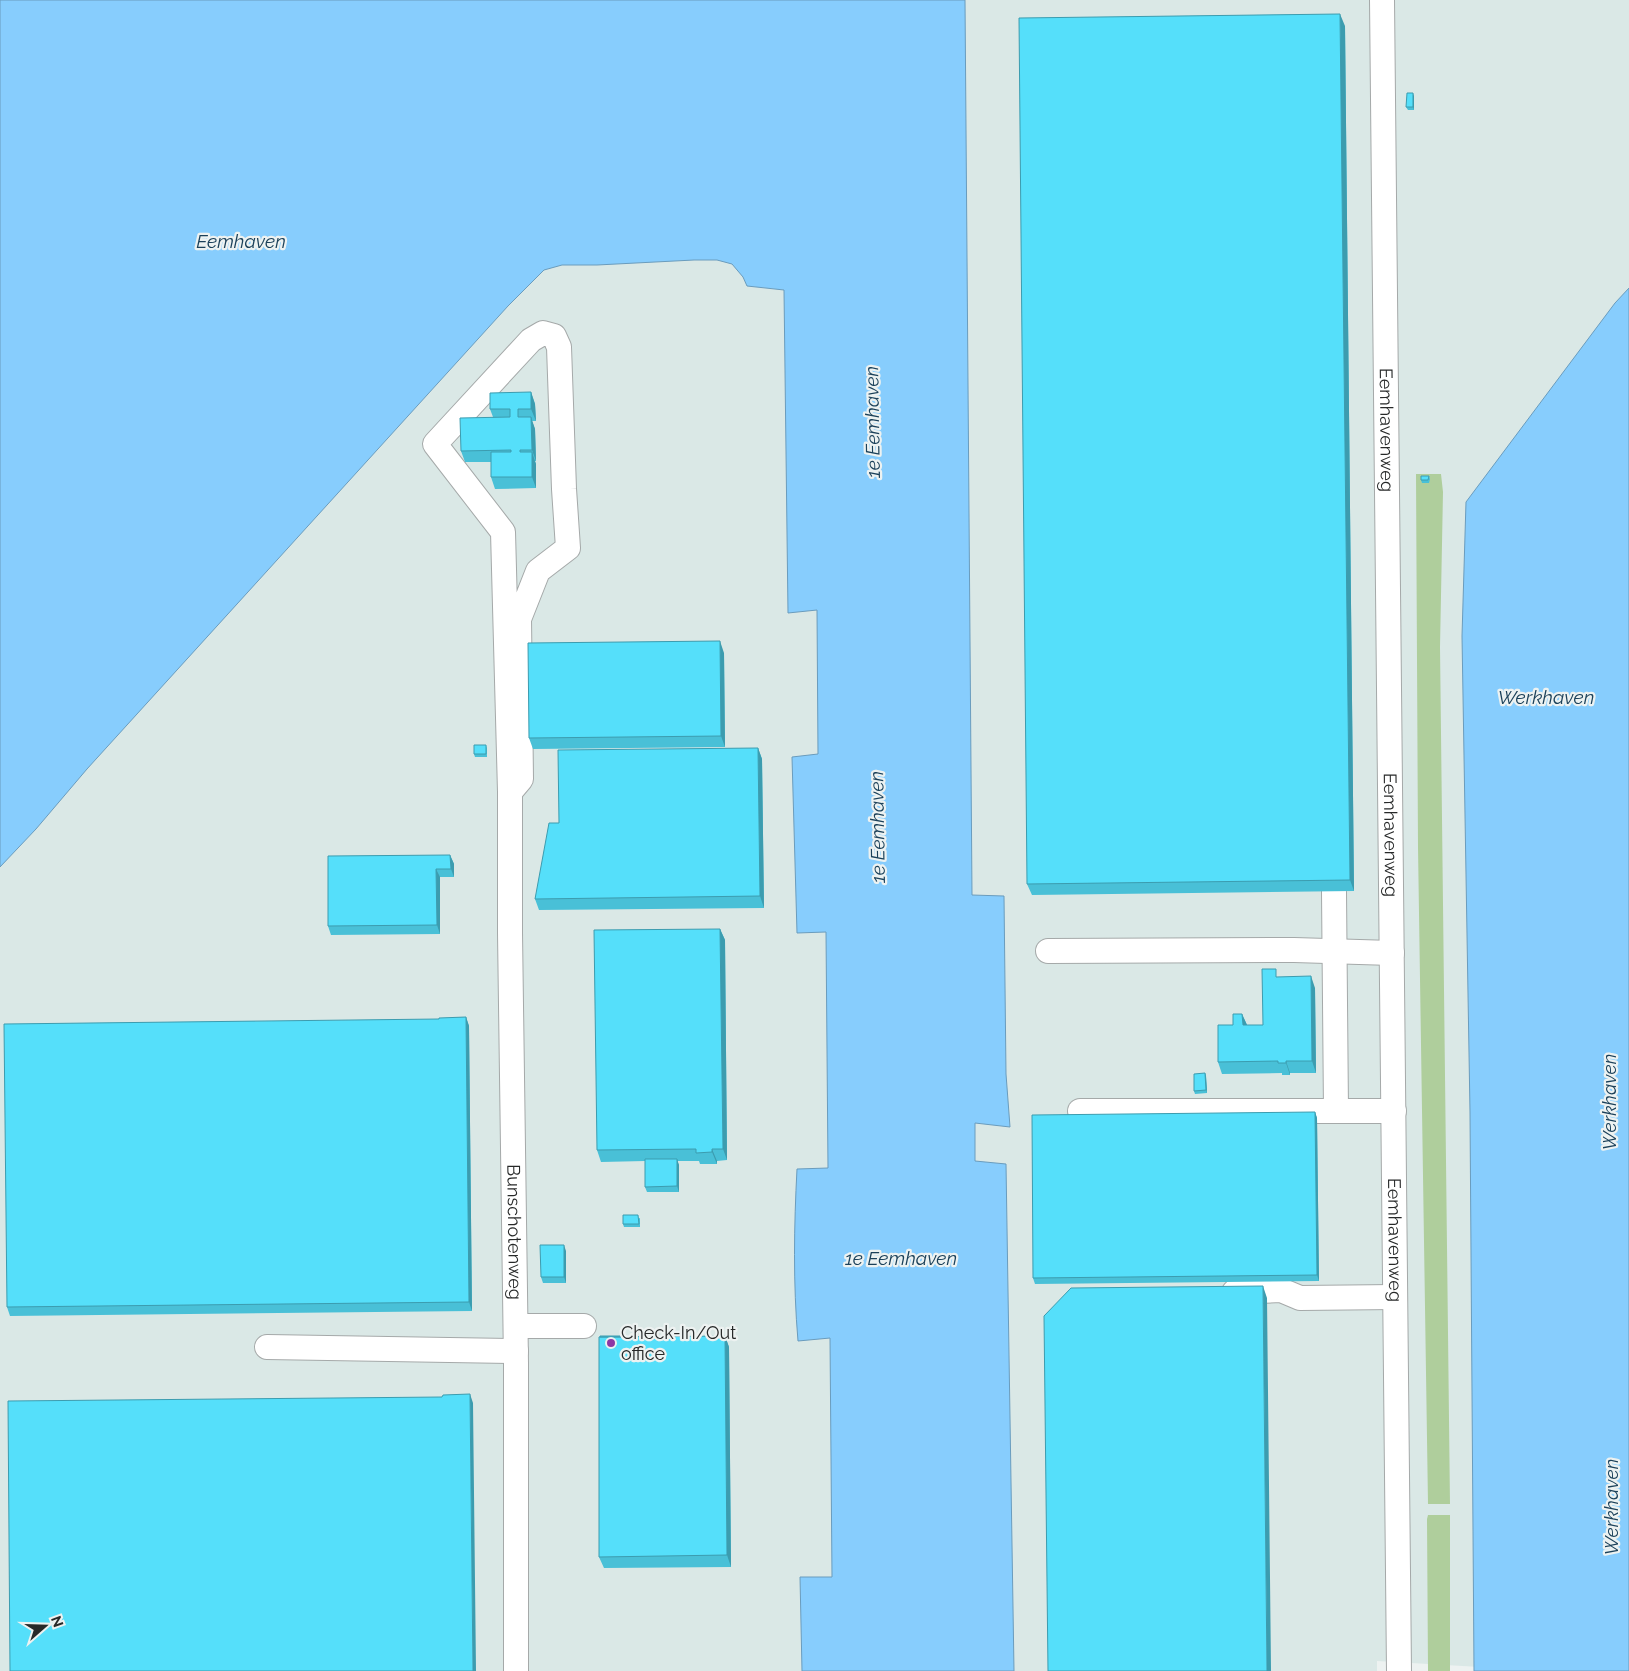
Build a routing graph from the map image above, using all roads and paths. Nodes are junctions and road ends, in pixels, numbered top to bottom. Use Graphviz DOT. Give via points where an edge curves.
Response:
graph roads {
  1 [pos="1382,0"];
  2 [pos="510,792"];
  3 [pos="1334,892"];
  4 [pos="1048,951"];
  5 [pos="1333,951"];
  6 [pos="1392,953"];
  7 [pos="1336,1110"];
  8 [pos="1394,1110"];
  9 [pos="1080,1111"];
  10 [pos="1214,1292"];
  11 [pos="1395,1297"];
  12 [pos="516,1326"];
  13 [pos="584,1326"];
  14 [pos="267,1347"];
  15 [pos="516,1351"];
  16 [pos="516,1671"];
  17 [pos="1399,1671"];
  1 -- 6 [label="street, Eemhavenweg"];
  2 -- 2 [label="street, Bunschotenweg" via="503,532 435,444 531,340 543,332 554,336 559,347 568,548 538,571 519,619 521,778"];
  2 -- 12 [label="street, Bunschotenweg"];
  3 -- 5 [label="street"];
  4 -- 5 [label="street"];
  5 -- 6 [label="street"];
  5 -- 7 [label="street"];
  6 -- 8 [label="street, Eemhavenweg"];
  7 -- 8 [label="street"];
  7 -- 9 [label="street"];
  8 -- 11 [label="street, Eemhavenweg"];
  10 -- 11 [label="street" via="1281,1290 1300,1298"];
  11 -- 17 [label="street, Eemhavenweg"];
  12 -- 13 [label="street"];
  12 -- 15 [label="street, Bunschotenweg"];
  14 -- 15 [label="street"];
  15 -- 16 [label="street, Bunschotenweg"];
}
